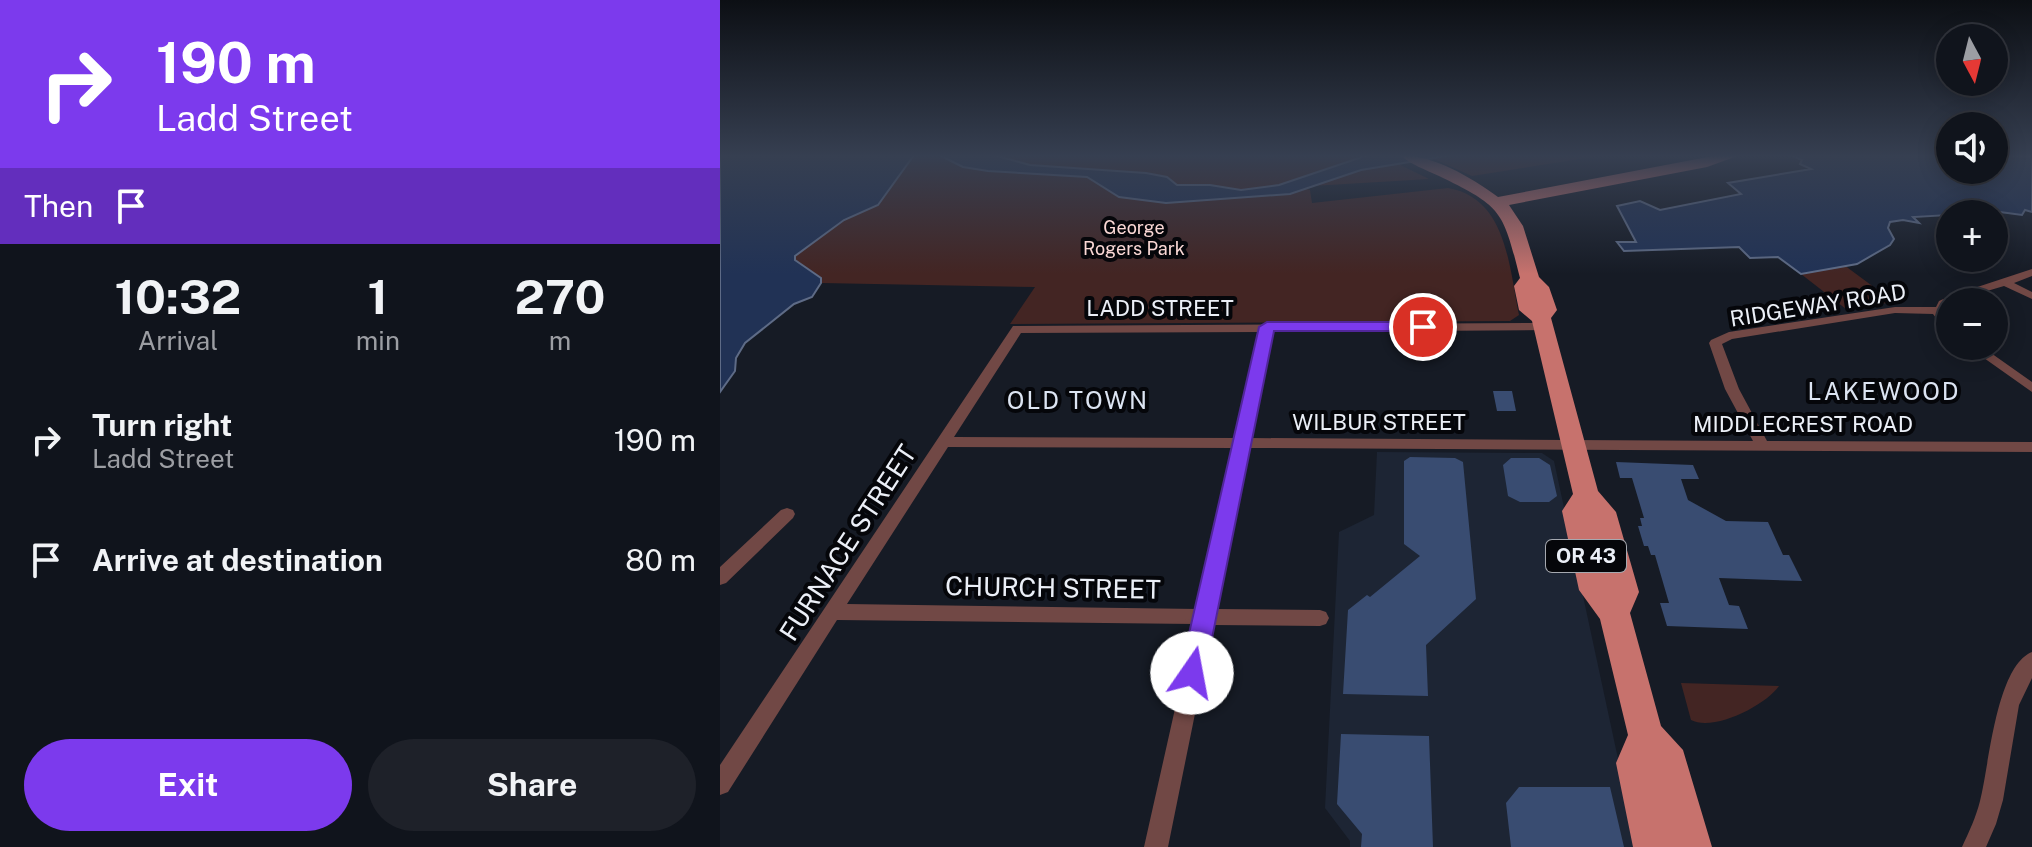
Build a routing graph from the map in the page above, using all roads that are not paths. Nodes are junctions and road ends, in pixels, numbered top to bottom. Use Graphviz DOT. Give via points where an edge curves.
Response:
graph roads {
  1 [pos="1484,195"];
  2 [pos="1537,195"];
  3 [pos="1558,195"];
  4 [pos="1497,202"];
  5 [pos="1519,238"];
  6 [pos="2032,272"];
  7 [pos="2006,283"];
  8 [pos="1987,288"];
  9 [pos="2032,296"];
  10 [pos="1936,311"];
  11 [pos="1542,322"];
  12 [pos="1267,327"];
  13 [pos="1017,329"];
  14 [pos="1993,360"];
  15 [pos="2032,388"];
  16 [pos="946,442"];
  17 [pos="1241,444"];
  18 [pos="1573,444"];
  19 [pos="1763,446"];
  20 [pos="2032,447"];
  21 [pos="787,514"];
  22 [pos="720,578"];
  23 [pos="834,612"];
  24 [pos="1205,615"];
  25 [pos="1320,618"];
  26 [pos="2032,661"];
  27 [pos="1646,736"];
  28 [pos="720,784"];
  29 [pos="1156,847"];
  30 [pos="1653,847"];
  31 [pos="1692,847"];
  32 [pos="1974,847"];
  1 -- 4 [label="main road, OR 43"];
  2 -- 4 [label="main road"];
  3 -- 5 [label="main road" via="1546,201"];
  4 -- 5 [label="main road, OR 43" via="1512,218"];
  5 -- 11 [label="main road, OR 43" via="1530,279 1523,286 1529,310"];
  6 -- 7 [label="street, RIDGEWAY ROAD"];
  7 -- 8 [label="street, RIDGEWAY ROAD"];
  7 -- 9 [label="street"];
  10 -- 19 [label="street, RIDGEWAY ROAD" via="1895,310 1729,336 1715,343 1732,389"];
  11 -- 12 [label="street, LADD STREET"];
  11 -- 18 [label="main road, OR 43"];
  12 -- 13 [label="street, LADD STREET"];
  12 -- 17 [label="street"];
  13 -- 16 [label="street, FURNACE STREET"];
  14 -- 15 [label="street"];
  16 -- 17 [label="street, WILBUR STREET"];
  16 -- 23 [label="street, FURNACE STREET"];
  17 -- 18 [label="street, WILBUR STREET"];
  17 -- 24 [label="street"];
  18 -- 19 [label="street, MIDDLECREST ROAD"];
  18 -- 27 [label="main road, OR 43" via="1586,495 1576,511 1594,590 1614,613"];
  19 -- 20 [label="street, MIDDLECREST ROAD"];
  21 -- 22 [label="street"];
  23 -- 24 [label="street, CHURCH STREET"];
  23 -- 28 [label="street, FURNACE STREET"];
  24 -- 25 [label="street, CHURCH STREET"];
  24 -- 29 [label="street"];
  26 -- 32 [label="street" via="2011,693 2001,727 1994,801"];
  27 -- 30 [label="main road, OR 43" via="1634,763"];
  27 -- 31 [label="main road, OR 43" via="1670,763"];
}
